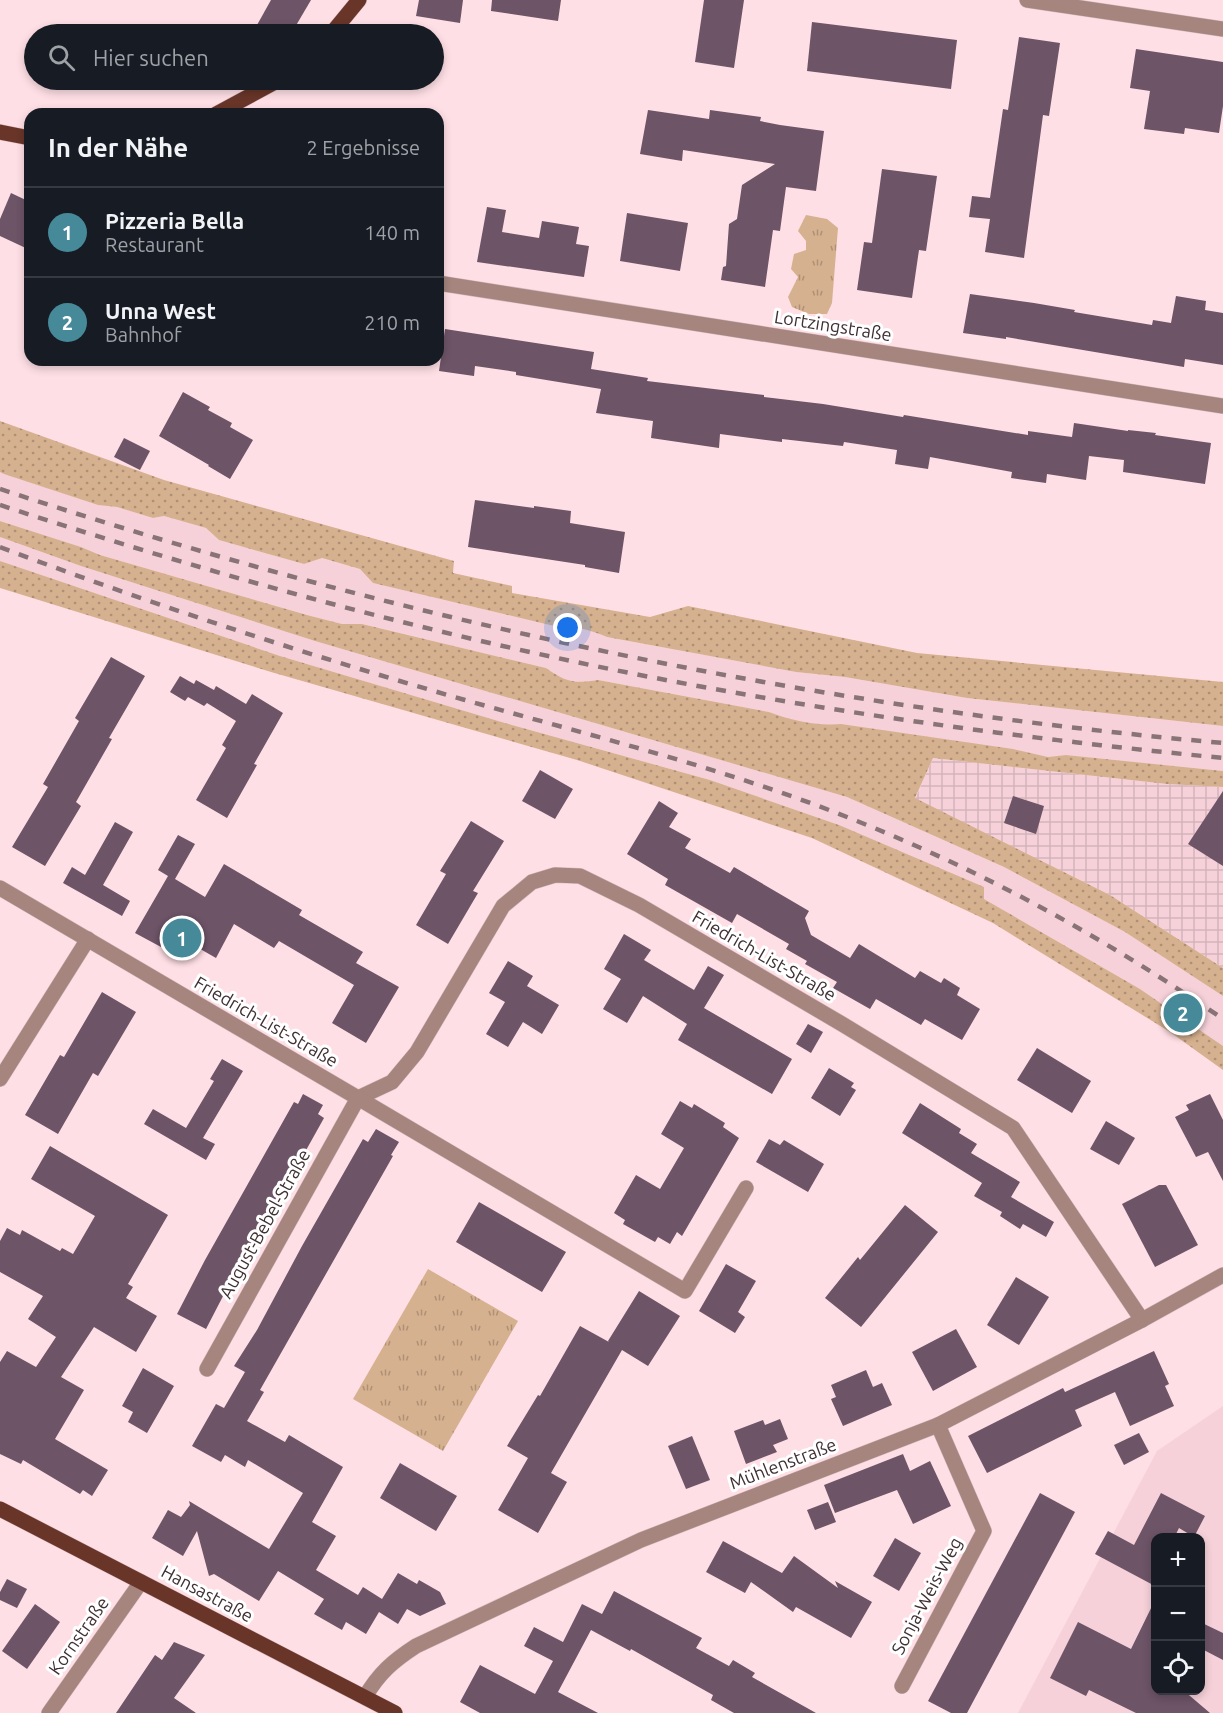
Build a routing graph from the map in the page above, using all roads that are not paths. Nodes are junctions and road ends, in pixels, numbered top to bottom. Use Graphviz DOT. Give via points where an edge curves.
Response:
graph roads {
  1 [pos="359,0"];
  2 [pos="1027,0"];
  3 [pos="339,24"];
  4 [pos="1223,29"];
  5 [pos="260,90"];
  6 [pos="227,108"];
  7 [pos="0,132"];
  8 [pos="24,137"];
  9 [pos="444,285"];
  10 [pos="1223,406"];
  11 [pos="0,888"];
  12 [pos="88,939"];
  13 [pos="0,1079"];
  14 [pos="358,1098"];
  15 [pos="746,1188"];
  16 [pos="1223,1275"];
  17 [pos="1142,1320"];
  18 [pos="207,1369"];
  19 [pos="938,1425"];
  20 [pos="0,1509"];
  21 [pos="141,1582"];
  22 [pos="902,1686"];
  23 [pos="365,1697"];
  24 [pos="49,1713"];
  25 [pos="395,1713"];
  1 -- 3 [label="main road"];
  2 -- 4 [label="street"];
  5 -- 6 [label="main road"];
  7 -- 8 [label="main road"];
  9 -- 10 [label="street, Lortzingstraße"];
  11 -- 12 [label="street, Friedrich-List-Straße"];
  12 -- 13 [label="street"];
  12 -- 14 [label="street, Friedrich-List-Straße"];
  14 -- 15 [label="street, Friedrich-List-Straße" via="685,1291"];
  14 -- 17 [label="street, Friedrich-List-Straße" via="392,1082 417,1052 503,906 532,882 555,875 580,876 639,905 1013,1128"];
  14 -- 18 [label="street, August-Bebel-Straße"];
  16 -- 17 [label="street, Mühlenstraße"];
  17 -- 19 [label="street, Mühlenstraße"];
  19 -- 22 [label="street, Sonja-Weis-Weg" via="984,1531"];
  19 -- 23 [label="street, Mühlenstraße" via="641,1540 416,1646 392,1662"];
  20 -- 21 [label="main road, Hansastraße"];
  21 -- 23 [label="main road, Hansastraße"];
  21 -- 24 [label="street, Kornstraße"];
  23 -- 25 [label="main road, Hansastraße"];
}
